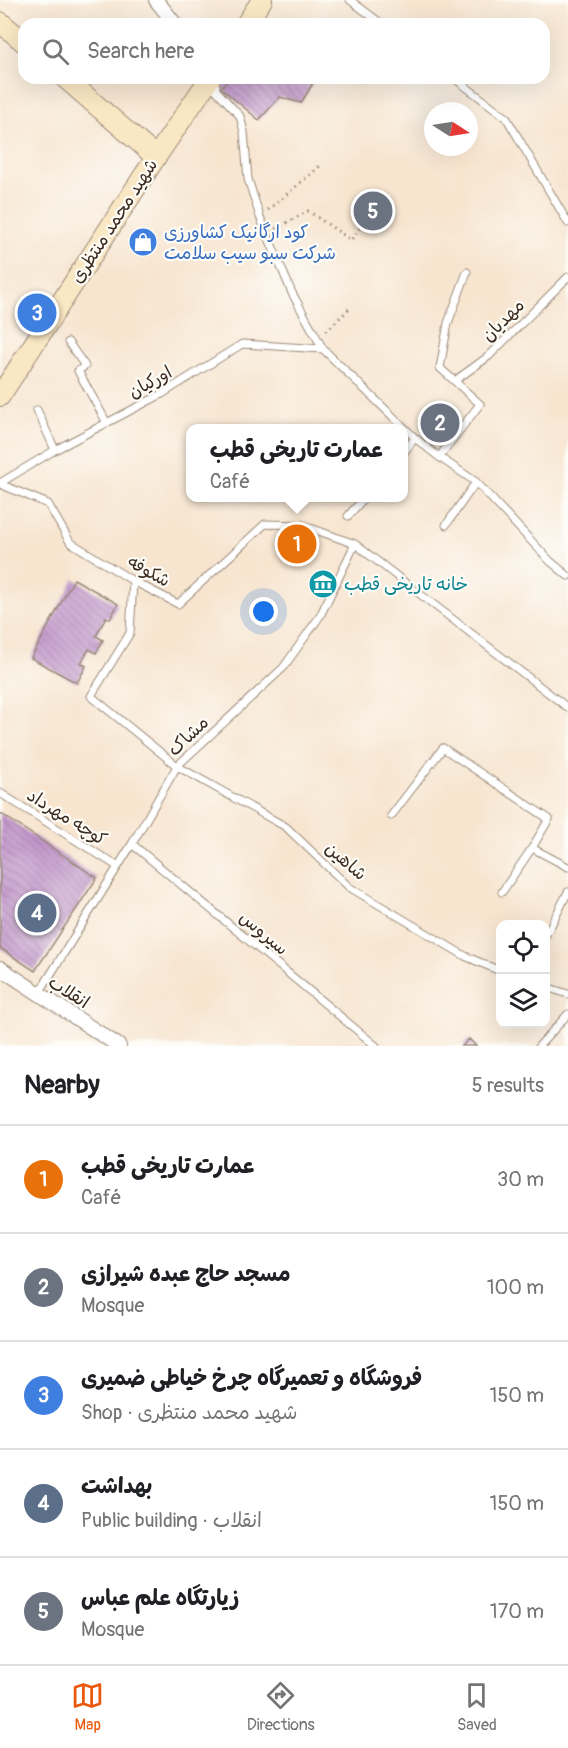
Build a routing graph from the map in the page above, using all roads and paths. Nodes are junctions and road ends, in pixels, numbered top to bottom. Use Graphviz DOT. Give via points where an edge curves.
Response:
graph roads {
  1 [pos="156,0"];
  2 [pos="262,0"];
  3 [pos="350,0"];
  4 [pos="170,18"];
  5 [pos="250,18"];
  6 [pos="374,18"];
  7 [pos="0,21"];
  8 [pos="18,37"];
  9 [pos="72,84"];
  10 [pos="208,84"];
  11 [pos="214,84"];
  12 [pos="462,84"];
  13 [pos="156,157"];
  14 [pos="320,166"];
  15 [pos="373,210"];
  16 [pos="260,217"];
  17 [pos="567,222"];
  18 [pos="267,235"];
  19 [pos="467,272"];
  20 [pos="568,277"];
  21 [pos="351,307"];
  22 [pos="317,339"];
  23 [pos="68,342"];
  24 [pos="323,349"];
  25 [pos="456,380"];
  26 [pos="0,396"];
  27 [pos="37,410"];
  28 [pos="106,423"];
  29 [pos="401,424"];
  30 [pos="408,430"];
  31 [pos="416,438"];
  32 [pos="408,447"];
  33 [pos="55,450"];
  34 [pos="439,457"];
  35 [pos="476,482"];
  36 [pos="0,483"];
  37 [pos="360,502"];
  38 [pos="348,516"];
  39 [pos="446,525"];
  40 [pos="355,544"];
  41 [pos="568,576"];
  42 [pos="133,581"];
  43 [pos="568,708"];
  44 [pos="177,766"];
  45 [pos="0,793"];
  46 [pos="391,816"];
  47 [pos="132,844"];
  48 [pos="532,848"];
  49 [pos="117,866"];
  50 [pos="568,867"];
  51 [pos="502,892"];
  52 [pos="568,892"];
  53 [pos="550,927"];
  54 [pos="0,968"];
  55 [pos="496,969"];
  56 [pos="550,988"];
  57 [pos="39,993"];
  58 [pos="568,994"];
  59 [pos="568,1014"];
  60 [pos="119,1046"];
  61 [pos="376,1046"];
  62 [pos="539,1046"];
  1 -- 4 [label="street"];
  2 -- 5 [label="main road"];
  3 -- 6 [label="lane"];
  7 -- 8 [label="main road"];
  9 -- 13 [label="main road"];
  10 -- 13 [label="main road, شهید محمد منتظری"];
  11 -- 16 [label="lane" via="240,116 248,179"];
  12 -- 17 [label="lane" via="506,117"];
  13 -- 26 [label="main road, شهید محمد منتظری"];
  14 -- 16 [label="path"];
  15 -- 18 [label="path" via="351,240 308,211"];
  16 -- 18 [label="lane"];
  18 -- 22 [label="lane"];
  19 -- 25 [label="lane" via="448,322 440,368"];
  20 -- 25 [label="lane, مهدیان" via="489,356"];
  21 -- 22 [label="path"];
  22 -- 24 [label="lane"];
  23 -- 28 [label="lane" via="85,366 78,371"];
  24 -- 28 [label="lane, اورکیان" via="242,344 162,394"];
  24 -- 29 [label="lane"];
  25 -- 34 [label="lane" via="480,404"];
  27 -- 33 [label="lane"];
  28 -- 33 [label="lane, اورکیان"];
  30 -- 31 [label="lane"];
  31 -- 32 [label="lane"];
  31 -- 34 [label="lane"];
  33 -- 36 [label="lane, اورکیان"];
  34 -- 35 [label="lane"];
  35 -- 39 [label="lane"];
  35 -- 41 [label="lane"];
  36 -- 42 [label="lane, شکوفه" via="48,504 70,542"];
  37 -- 38 [label="lane"];
  40 -- 42 [label="lane, شکوفه" via="302,525 266,524 178,604"];
  40 -- 43 [label="lane"];
  40 -- 44 [label="lane, مشاک" via="320,615 283,668"];
  42 -- 44 [label="lane, شاهین" via="130,633 91,696"];
  44 -- 47 [label="lane, مشاک"];
  44 -- 55 [label="lane, شاهین" via="286,827 350,887 465,956"];
  45 -- 49 [label="lane, کوچه مهرداد"];
  46 -- 48 [label="lane" via="443,748 549,819"];
  47 -- 49 [label="lane, مشاک"];
  47 -- 61 [label="lane, سیروس"];
  48 -- 50 [label="lane"];
  48 -- 51 [label="lane"];
  49 -- 57 [label="lane, مشاک"];
  52 -- 53 [label="lane"];
  54 -- 57 [label="street, انقلاب"];
  56 -- 58 [label="lane"];
  57 -- 60 [label="street, انقلاب"];
  59 -- 62 [label="lane"];
}
